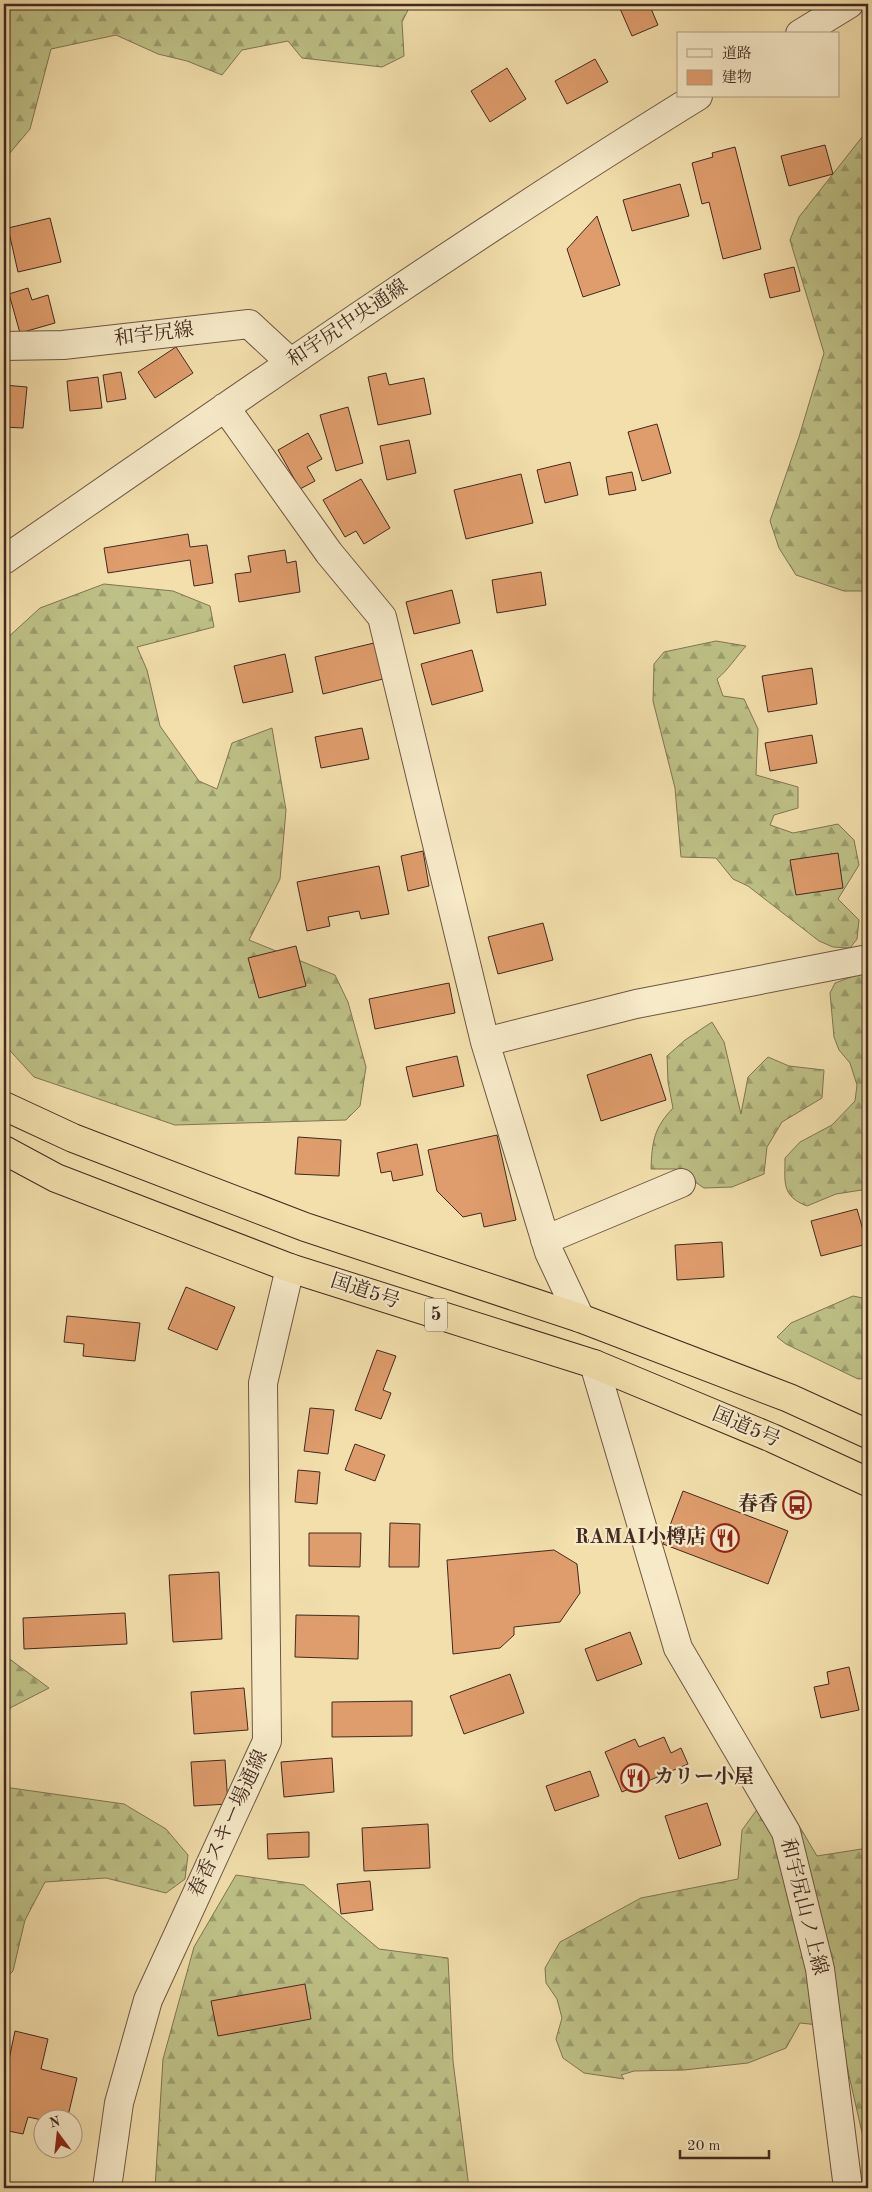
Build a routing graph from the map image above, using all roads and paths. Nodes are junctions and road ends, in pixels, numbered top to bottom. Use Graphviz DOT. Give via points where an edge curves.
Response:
graph roads {
  1 [pos="849,4"];
  2 [pos="803,32"];
  3 [pos="695,98"];
  4 [pos="4,346"];
  5 [pos="290,362"];
  6 [pos="225,407"];
  7 [pos="4,560"];
  8 [pos="868,959"];
  9 [pos="484,1042"];
  10 [pos="4,1106"];
  11 [pos="4,1150"];
  12 [pos="681,1183"];
  13 [pos="545,1240"];
  14 [pos="290,1268"];
  15 [pos="580,1318"];
  16 [pos="594,1364"];
  17 [pos="868,1434"];
  18 [pos="868,1482"];
  19 [pos="107,2188"];
  20 [pos="848,2188"];
  1 -- 2 [label="street"];
  3 -- 5 [label="street, 和宇尻中央通線" via="592,162"];
  4 -- 5 [label="street, 和宇尻線" via="63,345 249,324"];
  5 -- 6 [label="street, 和宇尻中央通線"];
  6 -- 7 [label="street, 和宇尻中央通線"];
  6 -- 9 [label="street" via="329,552 382,617"];
  8 -- 9 [label="street" via="636,1004"];
  9 -- 13 [label="street"];
  10 -- 15 [label="highway, 5" via="73,1138 305,1227"];
  11 -- 14 [label="highway, 国道5号 / 5" via="56,1178"];
  12 -- 13 [label="street"];
  13 -- 15 [label="street"];
  14 -- 16 [label="highway, 国道5号 / 5"];
  14 -- 19 [label="street, 春香スキー場通線" via="264,1384 267,1741 148,2000 119,2103"];
  15 -- 17 [label="highway, 5" via="789,1398"];
  16 -- 18 [label="highway, 国道5号 / 5"];
  16 -- 20 [label="street, 和宇尻山ノ上線" via="678,1648 786,1832 820,1969"];
}
